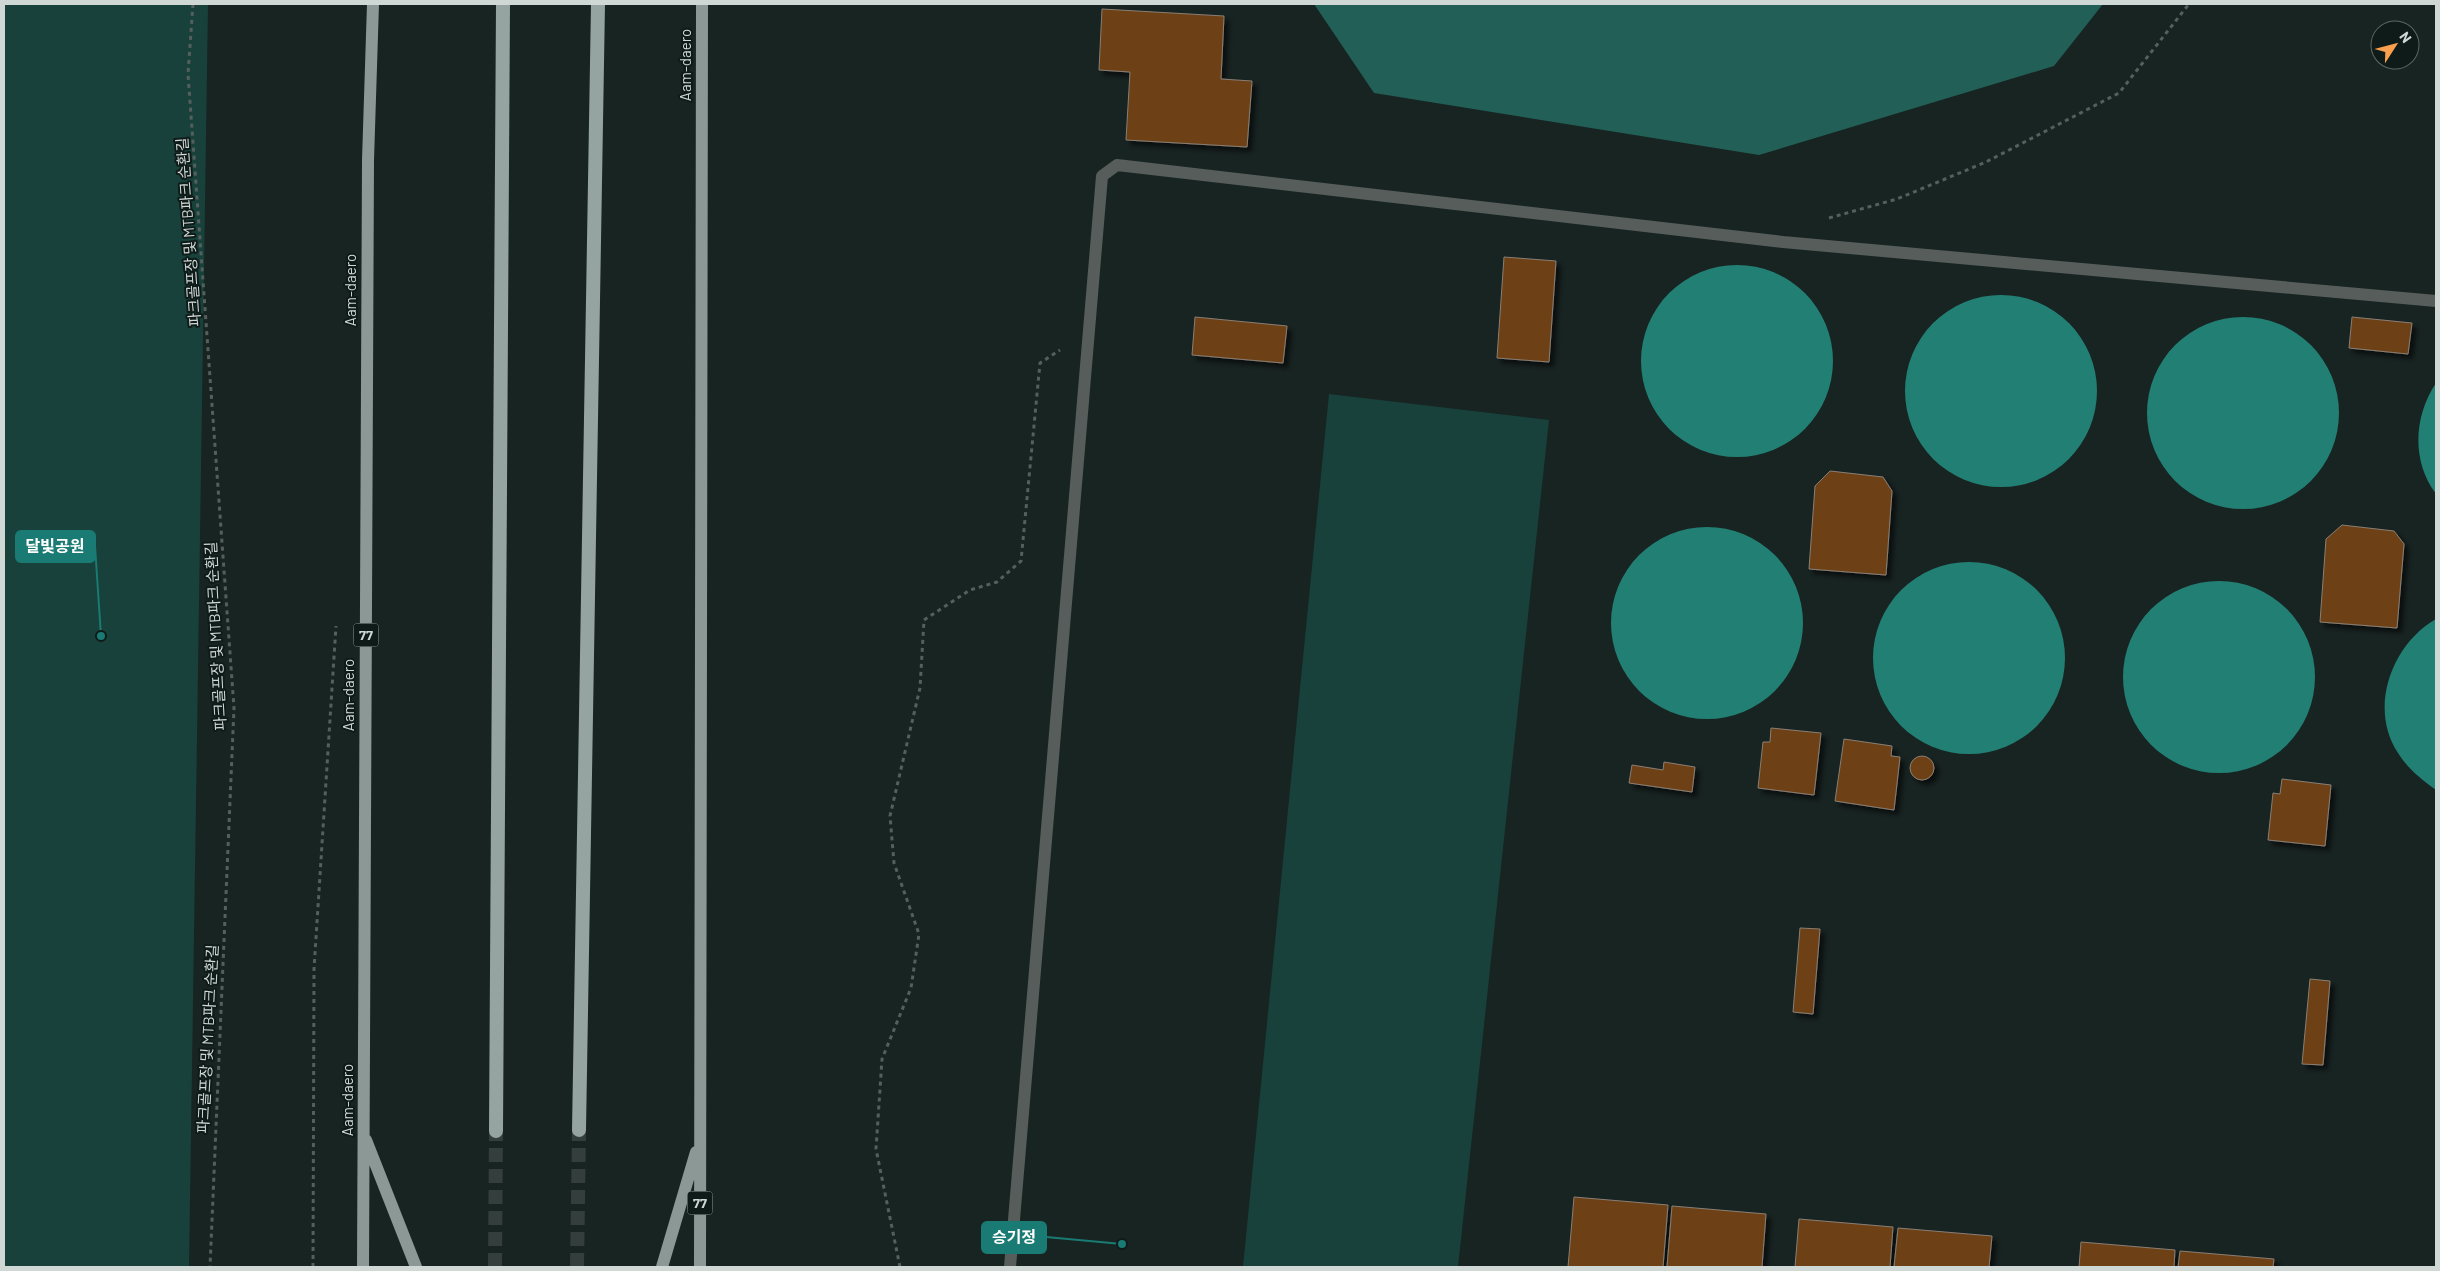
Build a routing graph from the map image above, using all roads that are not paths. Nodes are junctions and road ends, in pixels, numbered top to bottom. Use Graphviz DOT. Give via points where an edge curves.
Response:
graph roads {
  1 [pos="373,4"];
  2 [pos="503,4"];
  3 [pos="598,4"];
  4 [pos="702,4"];
  5 [pos="2436,301"];
  6 [pos="579,1130"];
  7 [pos="496,1131"];
  8 [pos="364,1133"];
  9 [pos="700,1138"];
  10 [pos="363,1267"];
  11 [pos="416,1267"];
  12 [pos="662,1267"];
  13 [pos="700,1267"];
  14 [pos="1010,1267"];
  1 -- 8 [label="main road, Aam-daero / 77" via="368,170"];
  2 -- 7 [label="highway"];
  3 -- 6 [label="highway"];
  4 -- 9 [label="main road, Aam-daero / 77"];
  5 -- 14 [label="lane" via="1783,242 1117,165 1102,176"];
  8 -- 10 [label="main road, Aam-daero / 77"];
  8 -- 11 [label="main road"];
  9 -- 12 [label="main road"];
  9 -- 13 [label="main road, Aam-daero / 77"];
}
